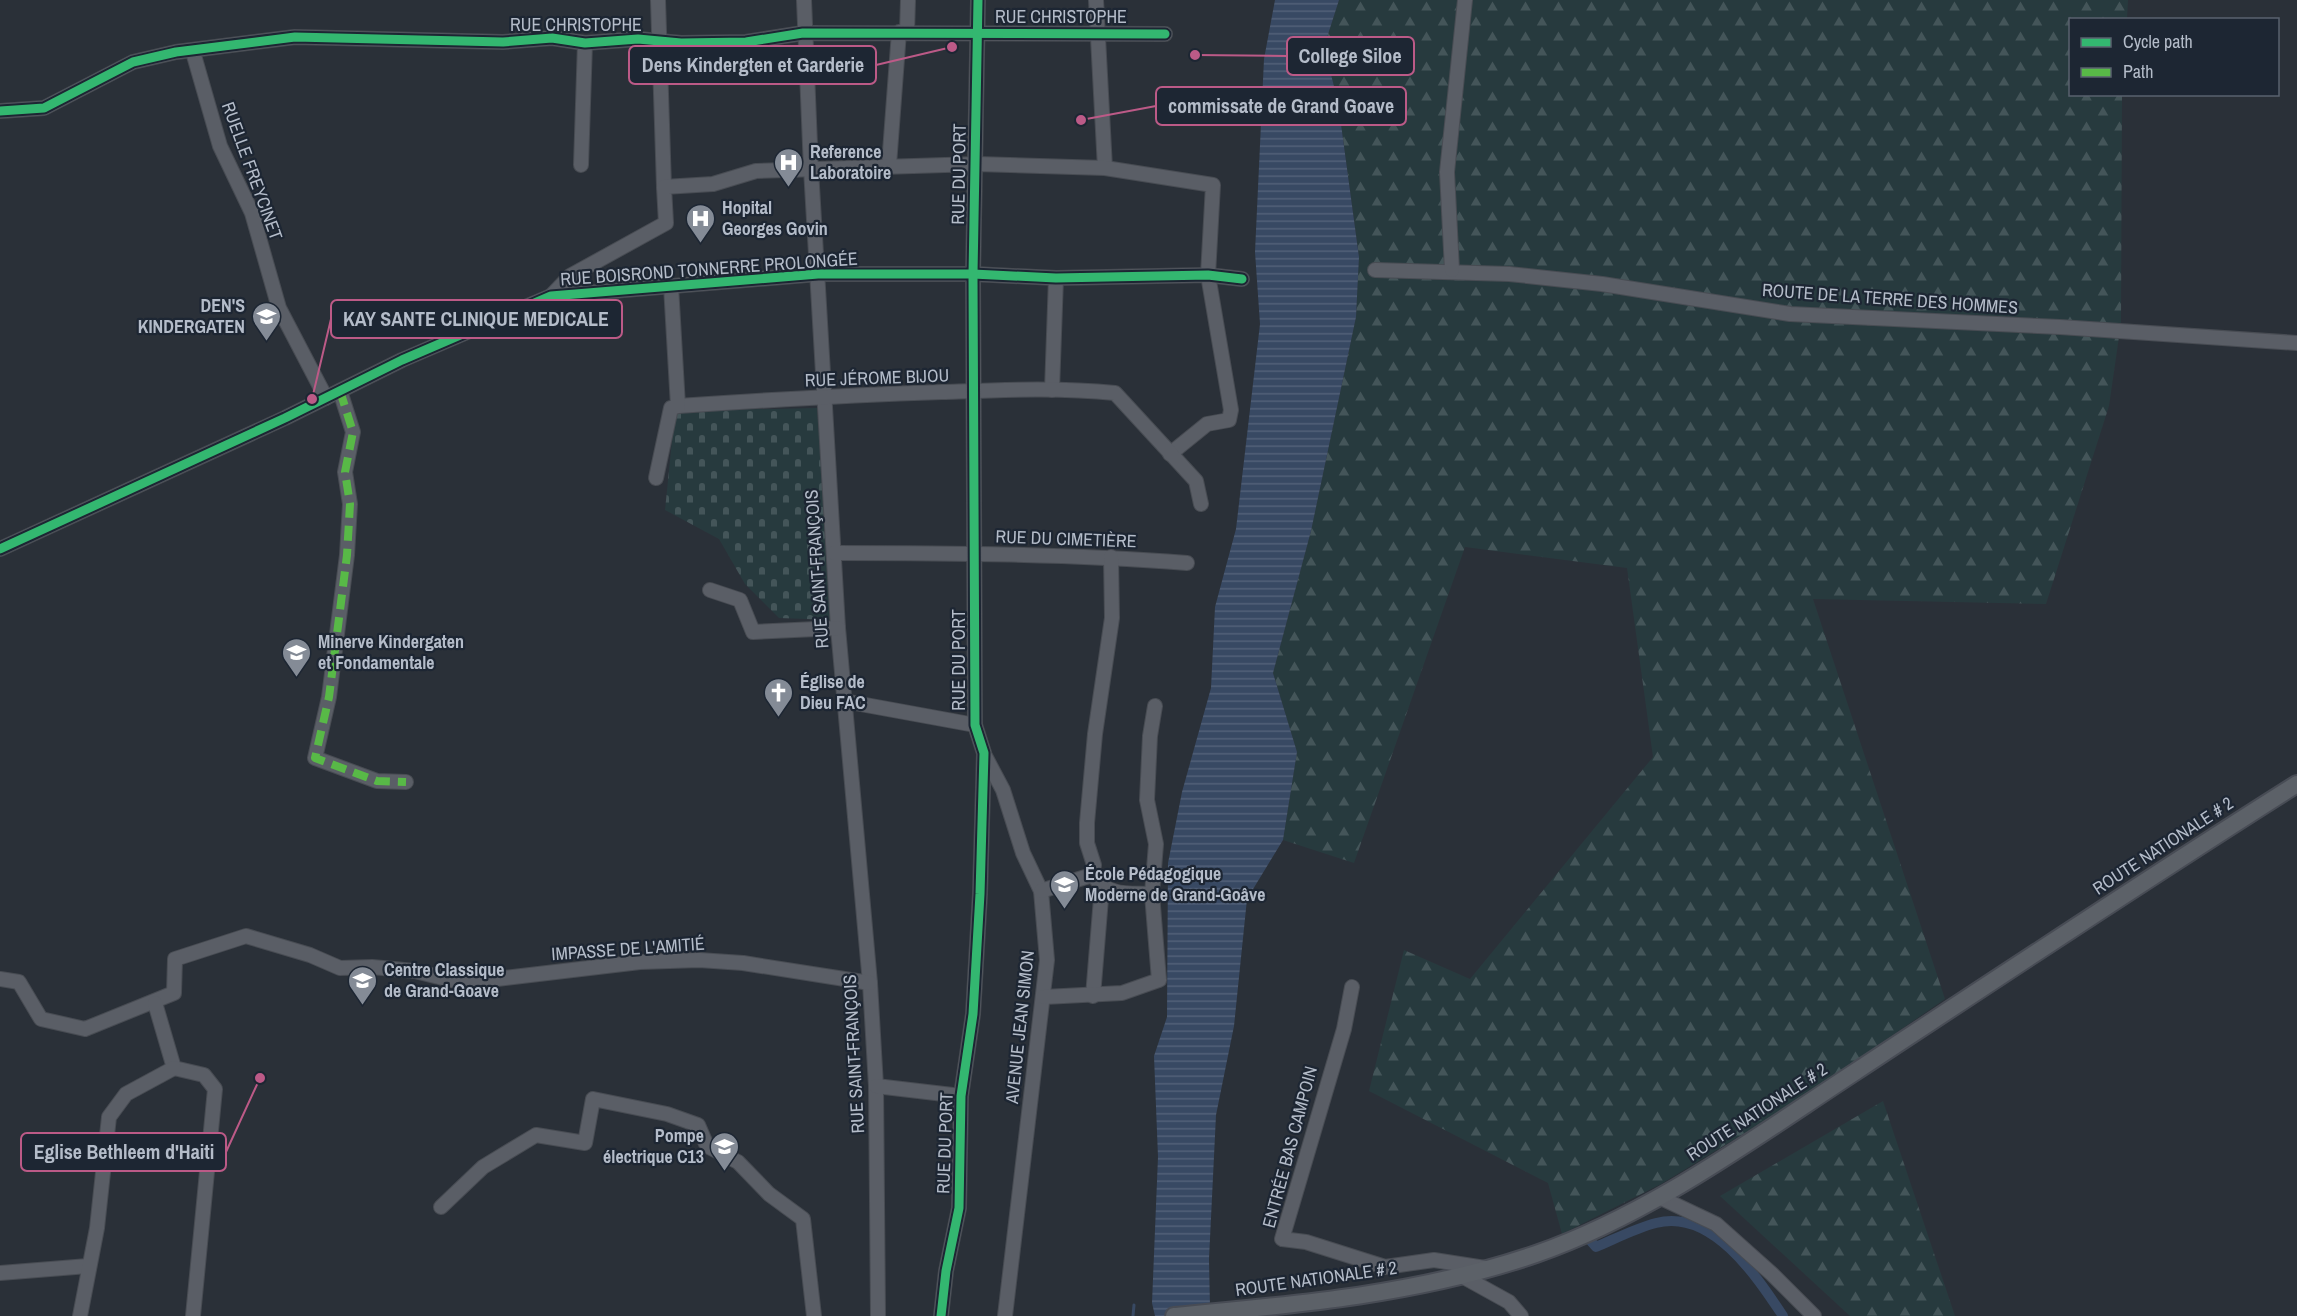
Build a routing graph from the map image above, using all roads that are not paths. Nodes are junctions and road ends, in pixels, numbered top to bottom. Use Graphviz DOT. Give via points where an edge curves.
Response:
graph roads {
  1 [pos="658,0"];
  2 [pos="804,0"];
  3 [pos="908,0"];
  4 [pos="978,0"];
  5 [pos="1096,0"];
  6 [pos="1465,0"];
  7 [pos="903,32"];
  8 [pos="803,33"];
  9 [pos="978,33"];
  10 [pos="1097,34"];
  11 [pos="1166,34"];
  12 [pos="660,42"];
  13 [pos="585,43"];
  14 [pos="193,52"];
  15 [pos="0,111"];
  16 [pos="977,164"];
  17 [pos="581,165"];
  18 [pos="890,165"];
  19 [pos="1105,168"];
  20 [pos="811,169"];
  21 [pos="664,187"];
  22 [pos="1375,270"];
  23 [pos="1452,270"];
  24 [pos="818,274"];
  25 [pos="973,274"];
  26 [pos="1208,275"];
  27 [pos="1056,278"];
  28 [pos="1242,279"];
  29 [pos="671,286"];
  30 [pos="551,296"];
  31 [pos="2297,343"];
  32 [pos="1052,390"];
  33 [pos="340,391"];
  34 [pos="975,391"];
  35 [pos="824,396"];
  36 [pos="326,398"];
  37 [pos="678,406"];
  38 [pos="1170,454"];
  39 [pos="656,477"];
  40 [pos="1201,504"];
  41 [pos="0,549"];
  42 [pos="834,553"];
  43 [pos="975,553"];
  44 [pos="1111,557"];
  45 [pos="1187,563"];
  46 [pos="710,590"];
  47 [pos="838,628"];
  48 [pos="844,701"];
  49 [pos="1155,706"];
  50 [pos="975,725"];
  51 [pos="984,753"];
  52 [pos="406,782"];
  53 [pos="2297,784"];
  54 [pos="1092,875"];
  55 [pos="1102,886"];
  56 [pos="1041,891"];
  57 [pos="1152,894"];
  58 [pos="0,979"];
  59 [pos="870,983"];
  60 [pos="1352,987"];
  61 [pos="1093,996"];
  62 [pos="1044,997"];
  63 [pos="154,1003"];
  64 [pos="174,1068"];
  65 [pos="876,1086"];
  66 [pos="961,1096"];
  67 [pos="1659,1197"];
  68 [pos="441,1207"];
  69 [pos="88,1266"];
  70 [pos="1490,1269"];
  71 [pos="0,1273"];
  72 [pos="1462,1276"];
  73 [pos="80,1316"];
  74 [pos="193,1316"];
  75 [pos="814,1316"];
  76 [pos="878,1316"];
  77 [pos="941,1316"];
  78 [pos="1005,1316"];
  79 [pos="1174,1316"];
  80 [pos="1521,1316"];
  81 [pos="1814,1316"];
  1 -- 12 [label="street"];
  2 -- 8 [label="street, RUE SAINT-FRANÇOIS"];
  3 -- 7 [label="street"];
  4 -- 9 [label="street, RUE DU PORT"];
  5 -- 10 [label="street"];
  6 -- 23 [label="street" via="1447,172"];
  7 -- 8 [label="street, RUE CHRISTOPHE"];
  7 -- 9 [label="street, RUE CHRISTOPHE"];
  7 -- 18 [label="street"];
  8 -- 12 [label="street, RUE CHRISTOPHE" via="746,42"];
  8 -- 20 [label="street, RUE SAINT-FRANÇOIS"];
  9 -- 10 [label="street, RUE CHRISTOPHE"];
  9 -- 16 [label="street, RUE DU PORT"];
  10 -- 11 [label="street, RUE CHRISTOPHE"];
  10 -- 19 [label="street"];
  12 -- 13 [label="street, RUE CHRISTOPHE" via="638,39"];
  12 -- 21 [label="street"];
  13 -- 14 [label="street, RUE CHRISTOPHE" via="552,38 491,42 295,37"];
  13 -- 17 [label="street"];
  14 -- 15 [label="street, RUE CHRISTOPHE" via="133,62 44,108"];
  14 -- 36 [label="street, RUELLE FREYCINET" via="220,146 252,213 279,308"];
  16 -- 18 [label="street"];
  16 -- 19 [label="street"];
  16 -- 25 [label="street, RUE DU PORT"];
  18 -- 20 [label="street"];
  19 -- 26 [label="street" via="1213,185"];
  20 -- 21 [label="street" via="756,171 713,184"];
  20 -- 24 [label="street, RUE SAINT-FRANÇOIS"];
  21 -- 30 [label="street" via="666,223 570,276"];
  22 -- 23 [label="street, ROUTE DE LA TERRE DES HOMMES"];
  23 -- 31 [label="street, ROUTE DE LA TERRE DES HOMMES" via="1602,284 1790,314"];
  24 -- 25 [label="street, RUE BOISROND TONNERRE PROLONGÉE"];
  24 -- 29 [label="street, RUE BOISROND TONNERRE PROLONGÉE"];
  24 -- 35 [label="street, RUE SAINT-FRANÇOIS"];
  25 -- 27 [label="street, RUE BOISROND TONNERRE PROLONGÉE"];
  25 -- 34 [label="street, RUE DU PORT"];
  26 -- 27 [label="street, RUE BOISROND TONNERRE PROLONGÉE"];
  26 -- 28 [label="street, RUE BOISROND TONNERRE PROLONGÉE"];
  26 -- 38 [label="street" via="1231,410 1228,420 1207,424"];
  27 -- 32 [label="street"];
  29 -- 30 [label="street, RUE BOISROND TONNERRE PROLONGÉE"];
  29 -- 37 [label="street"];
  30 -- 33 [label="street, RUE BOISROND TONNERRE PROLONGÉE"];
  32 -- 34 [label="street, RUE JÉROME BIJOU"];
  32 -- 38 [label="street, RUE JÉROME BIJOU" via="1115,393"];
  33 -- 36 [label="street, RUE BOISROND TONNERRE PROLONGÉE"];
  33 -- 52 [label="street" via="353,432 345,472 350,504 347,555 329,697 315,758 377,781"];
  34 -- 35 [label="street, RUE JÉROME BIJOU"];
  34 -- 43 [label="street, RUE DU PORT"];
  35 -- 37 [label="street, RUE JÉROME BIJOU"];
  35 -- 42 [label="street, RUE SAINT-FRANÇOIS"];
  36 -- 41 [label="street, RUE BOISROND TONNERRE PROLONGÉE"];
  37 -- 39 [label="street" via="671,408"];
  38 -- 40 [label="street, RUE JÉROME BIJOU" via="1196,481"];
  42 -- 43 [label="street, RUE DU CIMETIÈRE"];
  42 -- 47 [label="street, RUE SAINT-FRANÇOIS"];
  43 -- 44 [label="street, RUE DU CIMETIÈRE"];
  43 -- 50 [label="street, RUE DU PORT"];
  44 -- 45 [label="street, RUE DU CIMETIÈRE"];
  44 -- 54 [label="street" via="1112,618 1087,823"];
  46 -- 47 [label="street" via="740,600 753,632"];
  47 -- 48 [label="street, RUE SAINT-FRANÇOIS"];
  48 -- 50 [label="street"];
  48 -- 59 [label="street, RUE SAINT-FRANÇOIS"];
  49 -- 57 [label="street" via="1147,800 1156,844"];
  50 -- 51 [label="street, RUE DU PORT"];
  51 -- 56 [label="street, AVENUE JEAN SIMON" via="1003,790 1023,853"];
  51 -- 66 [label="street, RUE DU PORT" via="973,1014"];
  53 -- 67 [label="main road, ROUTE NATIONALE # 2"];
  54 -- 55 [label="street"];
  54 -- 56 [label="street"];
  55 -- 57 [label="street" via="1113,893"];
  55 -- 61 [label="street"];
  56 -- 62 [label="street, AVENUE JEAN SIMON" via="1047,960"];
  57 -- 61 [label="street" via="1159,980 1122,993"];
  58 -- 63 [label="street" via="19,982 41,1019 85,1029"];
  59 -- 63 [label="street, IMPASSE DE L'AMITIÉ" via="699,960 640,962 463,982 415,971 340,968 246,936 176,959 174,993"];
  59 -- 65 [label="street, RUE SAINT-FRANÇOIS"];
  60 -- 70 [label="street, ENTRÉE BAS CAMPOIN" via="1282,1239 1306,1242 1385,1267 1434,1260"];
  61 -- 62 [label="street"];
  62 -- 78 [label="street, AVENUE JEAN SIMON"];
  63 -- 64 [label="street"];
  64 -- 69 [label="street" via="126,1094 109,1117 97,1228"];
  64 -- 74 [label="street" via="204,1075 215,1089"];
  65 -- 66 [label="street"];
  65 -- 76 [label="street, RUE SAINT-FRANÇOIS"];
  66 -- 77 [label="street, RUE DU PORT" via="959,1208"];
  67 -- 70 [label="main road, ROUTE NATIONALE # 2" via="1573,1240"];
  67 -- 81 [label="street" via="1716,1224"];
  68 -- 75 [label="street" via="483,1167 536,1135 585,1143 593,1099 668,1114 698,1125 707,1146 738,1162 803,1219"];
  69 -- 71 [label="street"];
  69 -- 73 [label="street"];
  70 -- 72 [label="main road, ROUTE NATIONALE # 2"];
  72 -- 79 [label="main road, ROUTE NATIONALE # 2" via="1337,1299"];
  72 -- 80 [label="street" via="1509,1302"];
}
